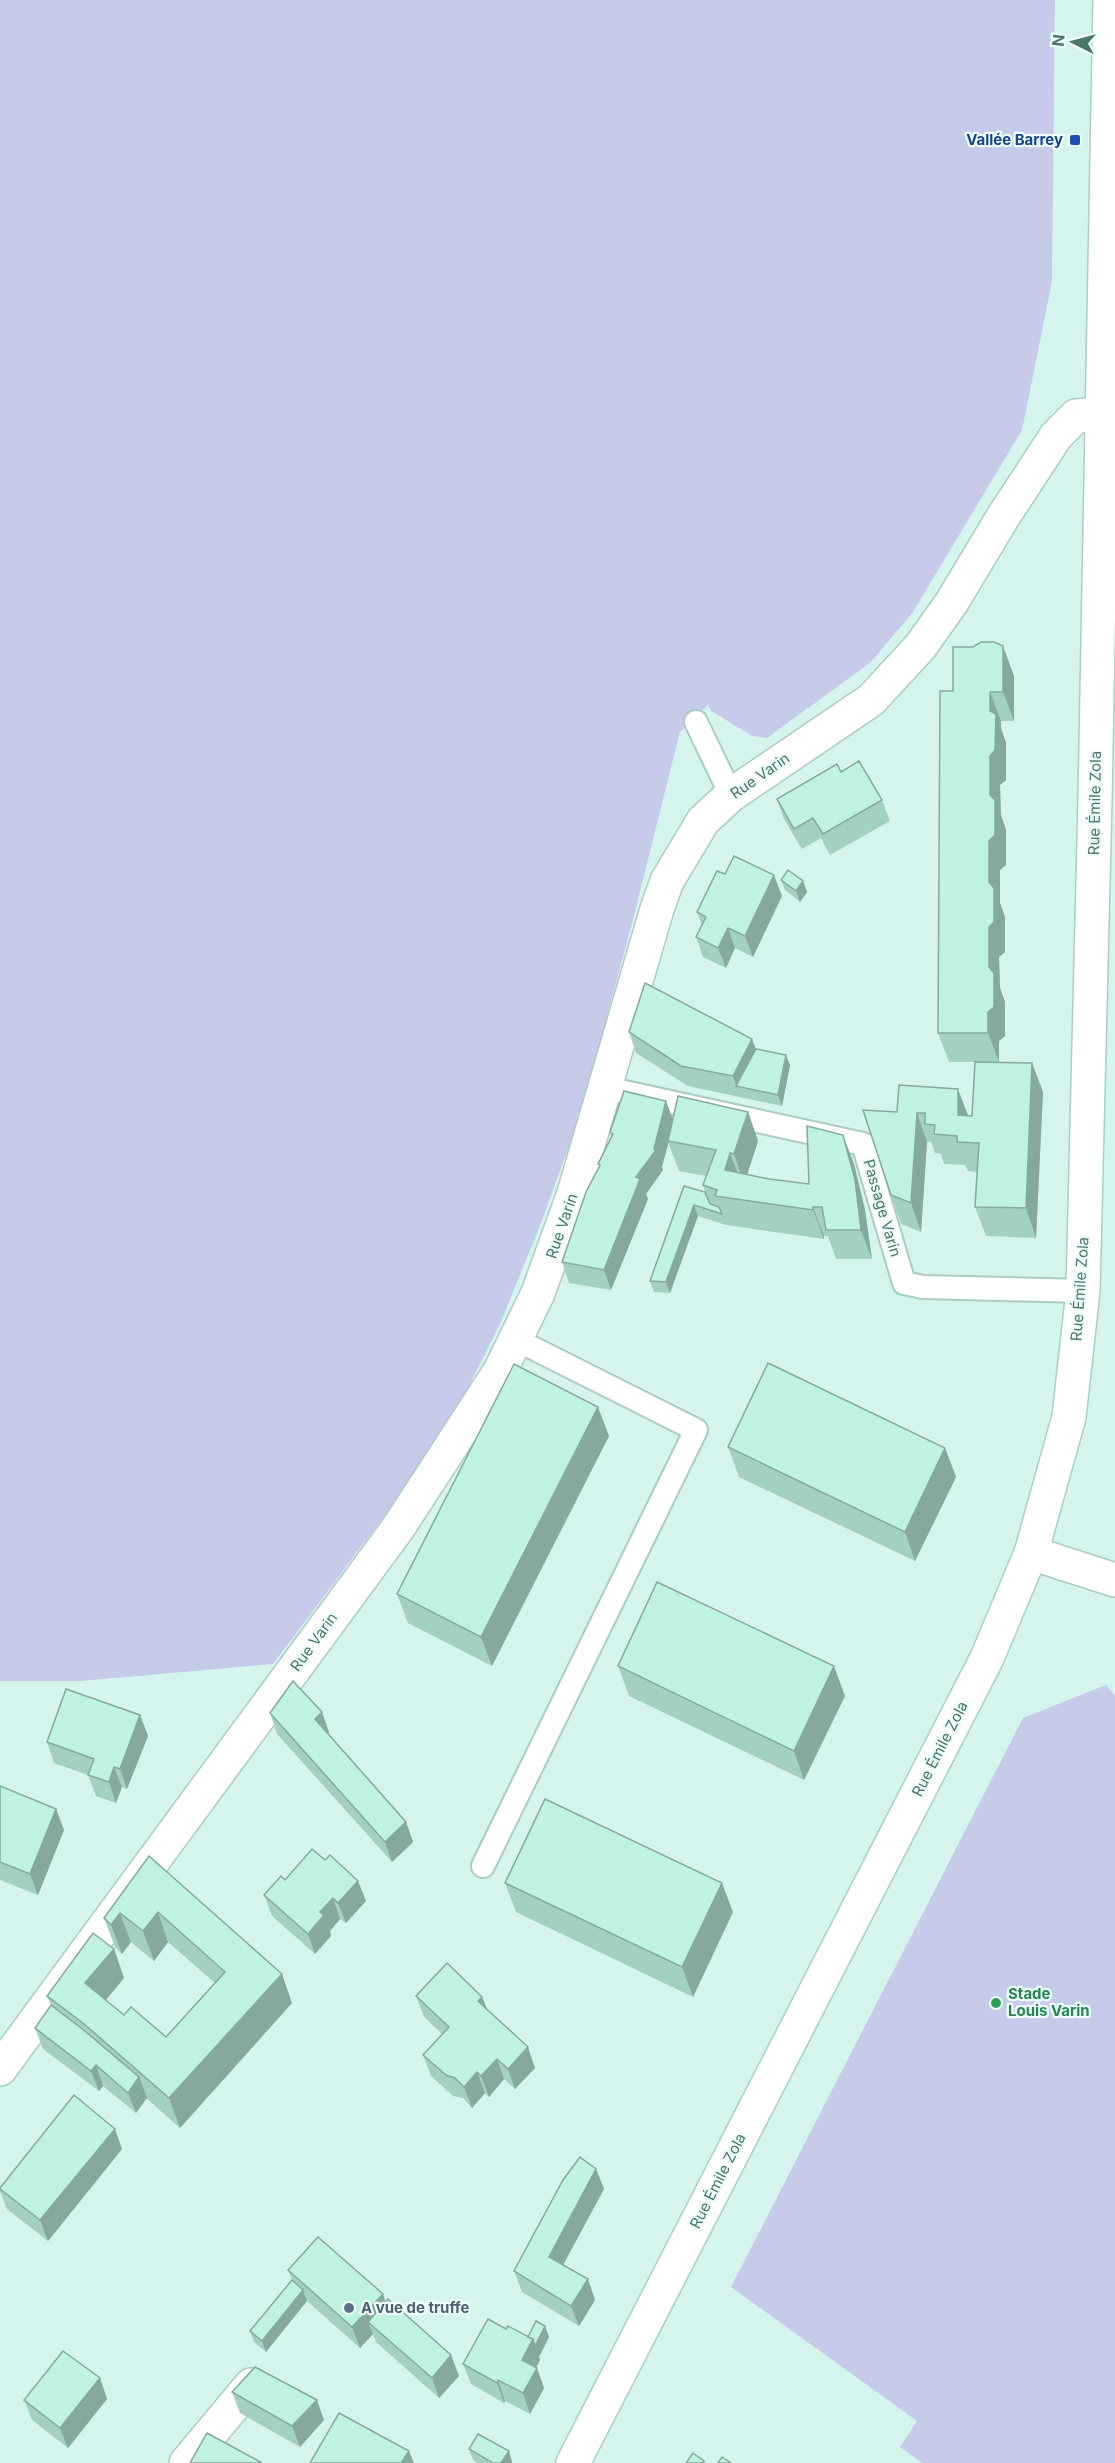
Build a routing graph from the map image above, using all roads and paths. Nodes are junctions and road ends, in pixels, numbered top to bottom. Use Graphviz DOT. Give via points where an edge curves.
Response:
graph roads {
  1 [pos="1110,0"];
  2 [pos="1102,414"];
  3 [pos="696,722"];
  4 [pos="731,795"];
  5 [pos="606,1088"];
  6 [pos="1083,1291"];
  7 [pos="516,1339"];
  8 [pos="1031,1553"];
  9 [pos="1115,1580"];
  10 [pos="483,1866"];
  11 [pos="0,2069"];
  12 [pos="251,2385"];
  13 [pos="186,2463"];
  14 [pos="573,2463"];
  1 -- 2 [label="main road, Rue Émile Zola"];
  2 -- 4 [label="main road, Rue Varin" via="1076,416 1056,436 952,602 920,647 871,700"];
  2 -- 6 [label="main road, Rue Émile Zola"];
  3 -- 4 [label="lane"];
  4 -- 5 [label="main road, Rue Varin" via="703,821 667,881"];
  5 -- 6 [label="lane, Passage Varin" via="863,1144 904,1283 923,1287"];
  5 -- 7 [label="main road, Rue Varin" via="574,1193 538,1293"];
  6 -- 8 [label="main road, Rue Émile Zola" via="1069,1417"];
  7 -- 10 [label="lane" via="696,1430"];
  7 -- 11 [label="main road, Rue Varin" via="500,1371 398,1528"];
  8 -- 9 [label="main road"];
  8 -- 14 [label="main road, Rue Émile Zola" via="987,1658"];
  12 -- 13 [label="main road"];
}
